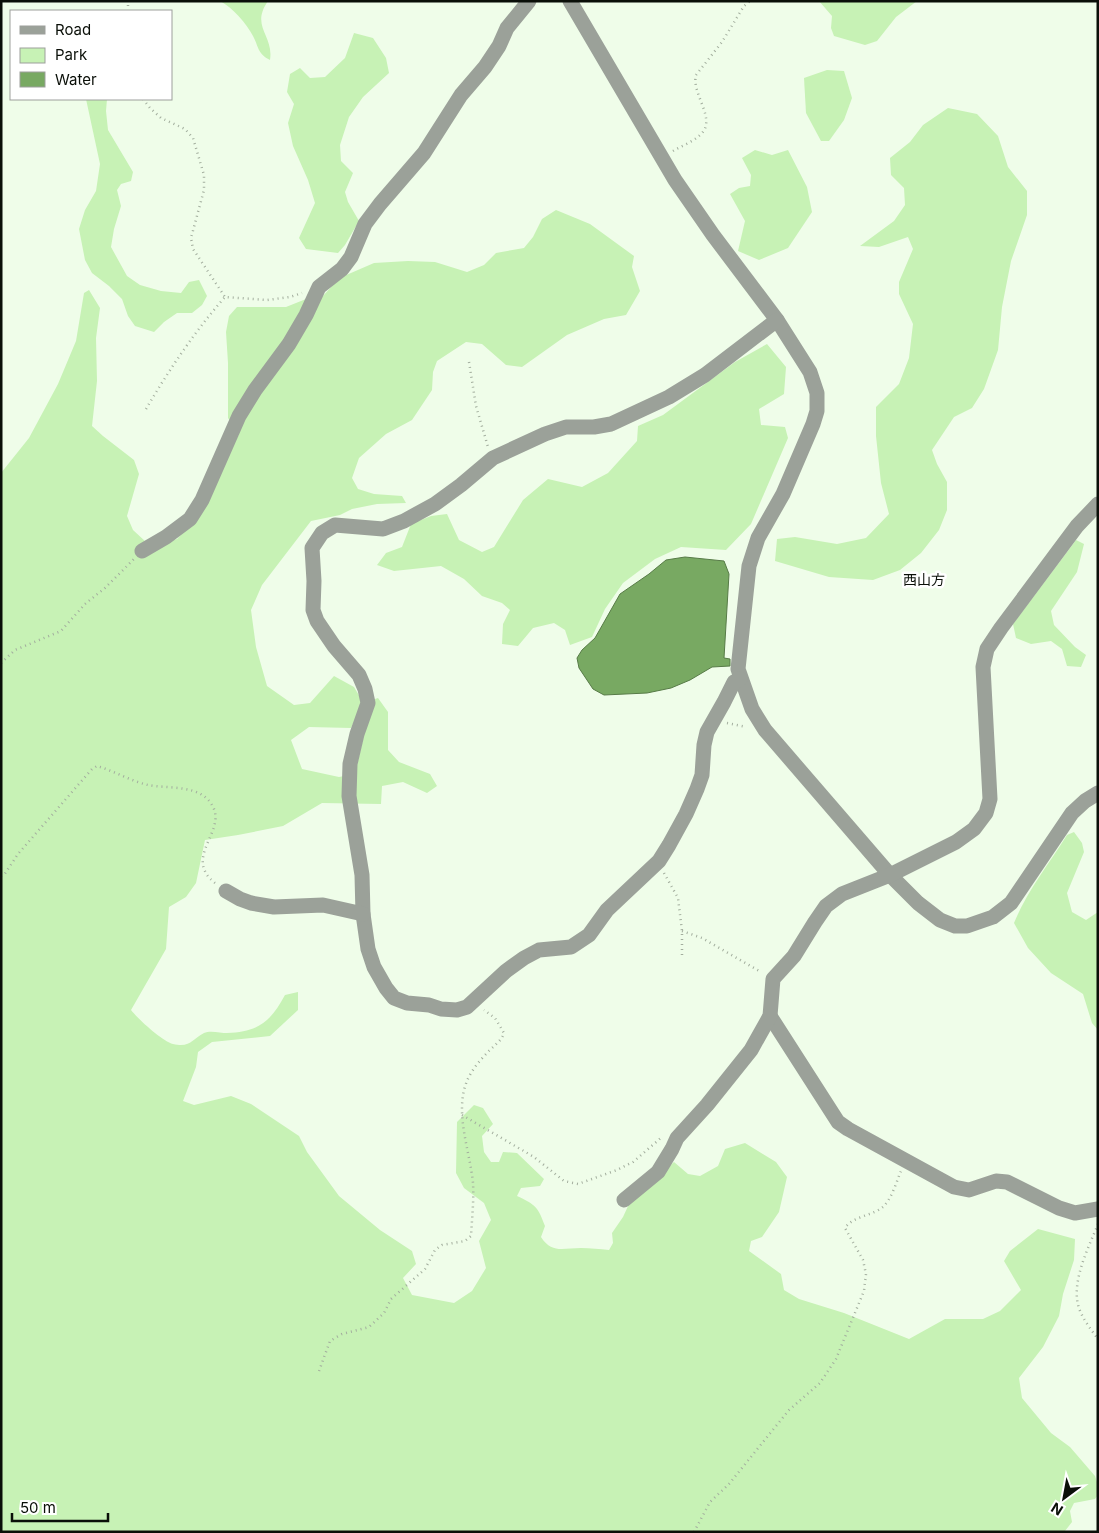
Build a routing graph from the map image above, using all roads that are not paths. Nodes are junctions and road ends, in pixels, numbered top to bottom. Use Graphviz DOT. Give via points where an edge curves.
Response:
graph roads {
  1 [pos="530,1"];
  2 [pos="570,1"];
  3 [pos="777,320"];
  4 [pos="1098,504"];
  5 [pos="142,551"];
  6 [pos="739,668"];
  7 [pos="1098,794"];
  8 [pos="890,875"];
  9 [pos="226,891"];
  10 [pos="363,914"];
  11 [pos="770,1016"];
  12 [pos="624,1200"];
  13 [pos="1098,1209"];
  1 -- 5 [label="street" via="507,28 485,67 460,95 424,153 365,224 351,257 342,269 320,286 289,344 239,416 202,500 190,519"];
  2 -- 3 [label="street" via="660,156 713,235"];
  3 -- 6 [label="street" via="810,372 817,393 817,411 783,494 758,538 752,556"];
  3 -- 10 [label="street" via="705,375 669,397 611,424 566,427 493,458 448,495 404,521 383,529 335,525 322,533 312,548 313,610 334,646 359,675 368,703 350,764 349,788 362,875"];
  4 -- 8 [label="street" via="1077,526 988,649 984,667 990,799 986,814 974,829 956,842"];
  6 -- 8 [label="street" via="752,709 765,730"];
  6 -- 10 [label="street" via="707,732 702,775 697,789 659,861 607,910 582,941 571,947 539,950 506,971 467,1007 441,1009 394,998 374,967"];
  7 -- 8 [label="street" via="1072,813 1011,902 993,917 968,926 955,926 940,920"];
  8 -- 11 [label="street" via="842,894 826,906 794,956 773,979"];
  9 -- 10 [label="street" via="251,903 274,907 323,905"];
  11 -- 12 [label="street" via="746,1056 677,1138 658,1172"];
  11 -- 13 [label="street" via="838,1122 848,1129 954,1187 969,1190 1007,1182 1075,1213"];
}
